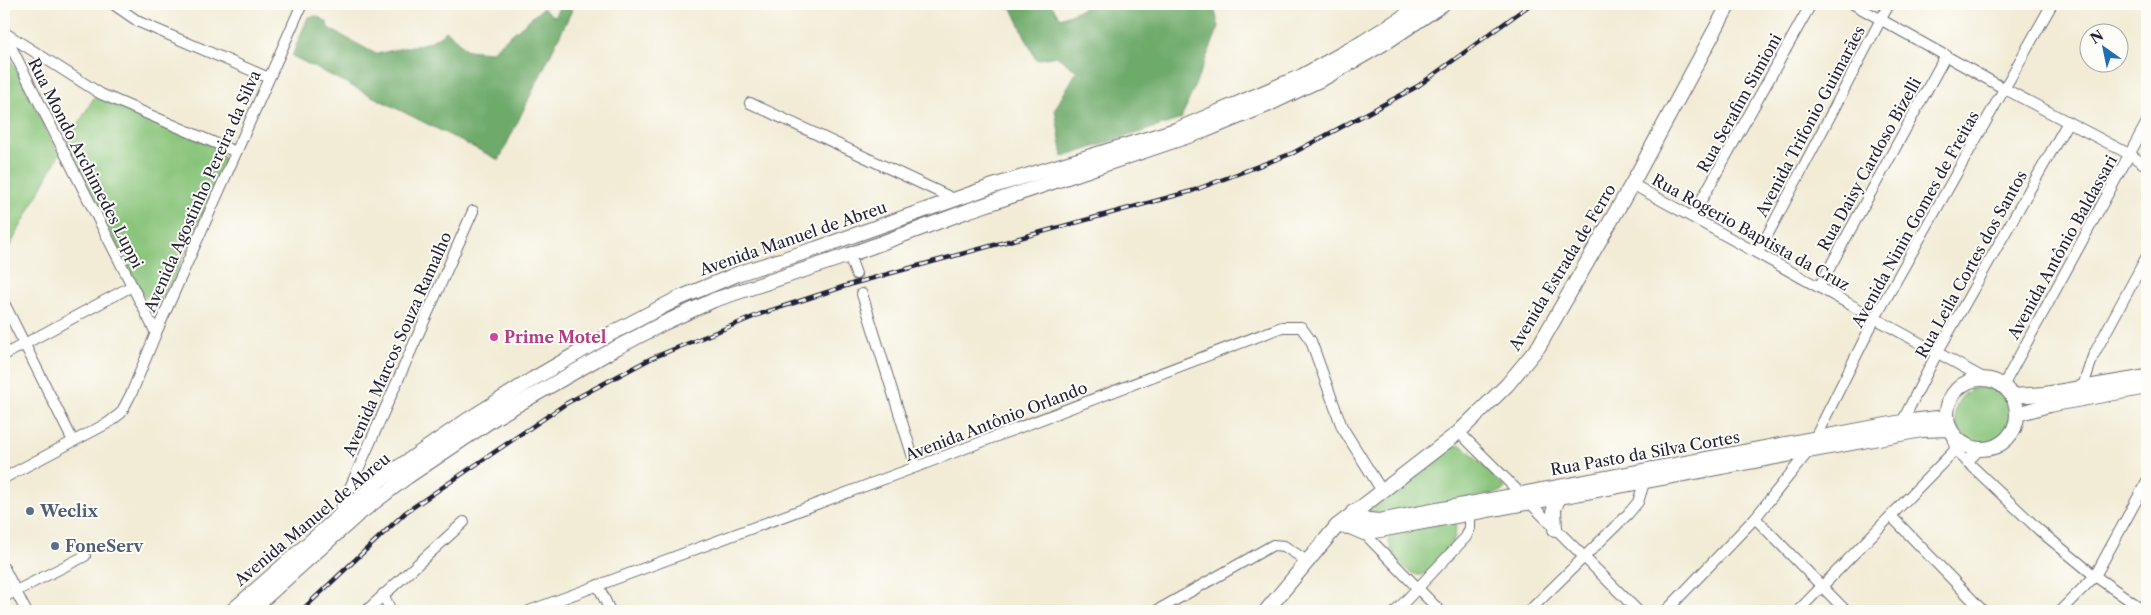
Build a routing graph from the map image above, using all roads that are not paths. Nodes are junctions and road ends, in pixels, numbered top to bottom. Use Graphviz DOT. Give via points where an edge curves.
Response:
graph roads {
  1 [pos="113,4"];
  2 [pos="1424,4"];
  3 [pos="1443,4"];
  4 [pos="1729,4"];
  5 [pos="1811,4"];
  6 [pos="1853,4"];
  7 [pos="1889,4"];
  8 [pos="2052,4"];
  9 [pos="299,5"];
  10 [pos="1881,19"];
  11 [pos="4,33"];
  12 [pos="1946,55"];
  13 [pos="269,78"];
  14 [pos="2005,89"];
  15 [pos="750,103"];
  16 [pos="2068,122"];
  17 [pos="2147,122"];
  18 [pos="236,152"];
  19 [pos="2129,154"];
  20 [pos="2147,166"];
  21 [pos="1632,184"];
  22 [pos="954,199"];
  23 [pos="474,211"];
  24 [pos="1692,217"];
  25 [pos="1758,253"];
  26 [pos="850,256"];
  27 [pos="2147,256"];
  28 [pos="856,274"];
  29 [pos="132,286"];
  30 [pos="1819,287"];
  31 [pos="862,294"];
  32 [pos="4,303"];
  33 [pos="1874,318"];
  34 [pos="156,333"];
  35 [pos="25,344"];
  36 [pos="1938,353"];
  37 [pos="4,356"];
  38 [pos="2147,377"];
  39 [pos="1985,379"];
  40 [pos="2083,386"];
  41 [pos="2147,388"];
  42 [pos="2007,391"];
  43 [pos="2017,414"];
  44 [pos="1902,422"];
  45 [pos="1950,427"];
  46 [pos="1459,432"];
  47 [pos="1816,439"];
  48 [pos="73,441"];
  49 [pos="1955,450"];
  50 [pos="1980,450"];
  51 [pos="1808,452"];
  52 [pos="1967,462"];
  53 [pos="916,467"];
  54 [pos="4,478"];
  55 [pos="2147,480"];
  56 [pos="1644,483"];
  57 [pos="1382,491"];
  58 [pos="2145,492"];
  59 [pos="1559,496"];
  60 [pos="1525,498"];
  61 [pos="1353,512"];
  62 [pos="1470,514"];
  63 [pos="1892,516"];
  64 [pos="336,518"];
  65 [pos="1755,518"];
  66 [pos="464,522"];
  67 [pos="1337,526"];
  68 [pos="1555,529"];
  69 [pos="1364,533"];
  70 [pos="85,556"];
  71 [pos="1583,557"];
  72 [pos="1307,561"];
  73 [pos="4,568"];
  74 [pos="2095,576"];
  75 [pos="598,586"];
  76 [pos="1822,586"];
  77 [pos="1417,588"];
  78 [pos="15,591"];
  79 [pos="383,594"];
  80 [pos="4,597"];
  81 [pos="26,611"];
  82 [pos="232,611"];
  83 [pos="250,611"];
  84 [pos="366,611"];
  85 [pos="391,611"];
  86 [pos="529,611"];
  87 [pos="610,611"];
  88 [pos="1156,611"];
  89 [pos="1267,611"];
  90 [pos="1396,611"];
  91 [pos="1440,611"];
  92 [pos="1529,611"];
  93 [pos="1638,611"];
  94 [pos="1666,611"];
  95 [pos="1798,611"];
  96 [pos="1846,611"];
  97 [pos="1983,611"];
  98 [pos="2060,611"];
  99 [pos="2145,611"];
  1 -- 13 [label="street" via="138,22"];
  2 -- 22 [label="main road, Avenida Manuel de Abreu" via="1302,76 1235,106 1176,130"];
  3 -- 26 [label="main road, Avenida Manuel de Abreu" via="1380,46 1267,106 970,210"];
  4 -- 21 [label="main road, Avenida Estrada de Ferro"];
  5 -- 24 [label="street, Rua Serafim Simioni"];
  6 -- 10 [label="street"];
  7 -- 10 [label="street, Avenida Trifonio Guimarães"];
  8 -- 14 [label="street, Avenida Ninin Gomes de Freitas"];
  9 -- 13 [label="street, Avenida Agostinho Pereira da Silva"];
  10 -- 12 [label="street"];
  10 -- 25 [label="street, Avenida Trifonio Guimarães"];
  11 -- 18 [label="street" via="101,94"];
  11 -- 29 [label="street, Rua Mondo Archimedes Luppi"];
  12 -- 14 [label="street"];
  12 -- 30 [label="street, Rua Daisy Cardoso Bizelli"];
  13 -- 18 [label="street, Avenida Agostinho Pereira da Silva"];
  14 -- 16 [label="street"];
  14 -- 33 [label="street, Avenida Ninin Gomes de Freitas"];
  15 -- 22 [label="street"];
  16 -- 19 [label="street"];
  16 -- 36 [label="street, Rua Leila Cortes dos Santos"];
  17 -- 19 [label="street, Avenida Antônio Baldassari"];
  18 -- 34 [label="street, Avenida Agostinho Pereira da Silva"];
  19 -- 20 [label="street"];
  19 -- 42 [label="street, Avenida Antônio Baldassari"];
  21 -- 24 [label="street, Rua Rogerio Baptista da Cruz"];
  21 -- 46 [label="main road, Avenida Estrada de Ferro" via="1539,346 1507,385"];
  22 -- 64 [label="main road, Avenida Manuel de Abreu" via="740,273 628,324 466,421 380,480"];
  23 -- 64 [label="street, Avenida Marcos Souza Ramalho"];
  24 -- 25 [label="street, Rua Rogerio Baptista da Cruz"];
  25 -- 30 [label="street, Rua Rogerio Baptista da Cruz"];
  26 -- 28 [label="street"];
  26 -- 83 [label="main road, Avenida Manuel de Abreu" via="714,300 680,315 496,417 406,476"];
  27 -- 40 [label="street" via="2093,356"];
  29 -- 34 [label="street, Rua Mondo Archimedes Luppi"];
  29 -- 35 [label="street"];
  30 -- 33 [label="street, Rua Rogerio Baptista da Cruz"];
  31 -- 53 [label="street"];
  32 -- 35 [label="street"];
  33 -- 36 [label="street, Rua Rogerio Baptista da Cruz"];
  33 -- 47 [label="street, Avenida Ninin Gomes de Freitas"];
  34 -- 48 [label="street, Avenida Agostinho Pereira da Silva" via="121,413"];
  35 -- 37 [label="street"];
  35 -- 48 [label="street"];
  36 -- 39 [label="street, Rua Rogerio Baptista da Cruz"];
  36 -- 44 [label="street, Rua Leila Cortes dos Santos"];
  38 -- 40 [label="main road"];
  39 -- 42 [label="main road"];
  39 -- 45 [label="main road" via="1970,381 1957,389 1949,402"];
  40 -- 42 [label="main road" via="2045,394"];
  41 -- 43 [label="main road"];
  42 -- 43 [label="main road"];
  43 -- 50 [label="main road" via="2006,440"];
  44 -- 45 [label="main road, Rua Pasto da Silva Cortes"];
  44 -- 47 [label="main road, Rua Pasto da Silva Cortes"];
  45 -- 49 [label="street"];
  45 -- 50 [label="main road" via="1960,442"];
  45 -- 51 [label="main road, Rua Pasto da Silva Cortes"];
  46 -- 57 [label="main road, Avenida Estrada de Ferro"];
  46 -- 60 [label="street"];
  47 -- 51 [label="street, Avenida Ninin Gomes de Freitas"];
  47 -- 60 [label="main road, Rua Pasto da Silva Cortes"];
  48 -- 54 [label="street, Avenida Agostinho Pereira da Silva"];
  49 -- 52 [label="street"];
  49 -- 63 [label="street"];
  50 -- 52 [label="street"];
  51 -- 56 [label="main road, Rua Pasto da Silva Cortes"];
  51 -- 65 [label="street, Avenida Ninin Gomes de Freitas"];
  52 -- 74 [label="street" via="2039,530"];
  53 -- 57 [label="street, Avenida Antônio Orlando" via="1282,327 1301,327 1311,341 1342,427"];
  53 -- 75 [label="street, Avenida Antônio Orlando"];
  55 -- 58 [label="street"];
  56 -- 59 [label="main road, Rua Pasto da Silva Cortes"];
  56 -- 71 [label="street" via="1634,508"];
  57 -- 61 [label="main road, Avenida Estrada de Ferro"];
  58 -- 74 [label="street"];
  59 -- 60 [label="main road, Rua Pasto da Silva Cortes"];
  59 -- 68 [label="main road" via="1553,515"];
  60 -- 61 [label="main road, Rua Pasto da Silva Cortes" via="1379,521 1360,519"];
  60 -- 62 [label="main road, Rua Pasto da Silva Cortes"];
  60 -- 68 [label="street"];
  61 -- 67 [label="main road, Avenida Estrada de Ferro"];
  62 -- 69 [label="main road, Rua Pasto da Silva Cortes"];
  62 -- 77 [label="street" via="1466,537"];
  63 -- 76 [label="street"];
  63 -- 97 [label="street"];
  64 -- 82 [label="main road, Avenida Manuel de Abreu"];
  65 -- 76 [label="street"];
  65 -- 94 [label="street, Avenida Ninin Gomes de Freitas"];
  66 -- 79 [label="street"];
  67 -- 69 [label="main road"];
  67 -- 72 [label="main road, Avenida Estrada de Ferro"];
  68 -- 71 [label="street"];
  69 -- 77 [label="street"];
  70 -- 78 [label="street"];
  71 -- 92 [label="street"];
  71 -- 93 [label="street"];
  72 -- 88 [label="street" via="1284,546 1273,545"];
  72 -- 89 [label="main road, Avenida Estrada de Ferro"];
  73 -- 78 [label="street"];
  74 -- 98 [label="street"];
  74 -- 99 [label="street"];
  75 -- 86 [label="street, Avenida Antônio Orlando"];
  75 -- 87 [label="street"];
  76 -- 95 [label="street"];
  76 -- 96 [label="street"];
  77 -- 90 [label="street"];
  77 -- 91 [label="street"];
  78 -- 80 [label="street"];
  78 -- 81 [label="street"];
  79 -- 84 [label="street"];
  79 -- 85 [label="street"];
}
